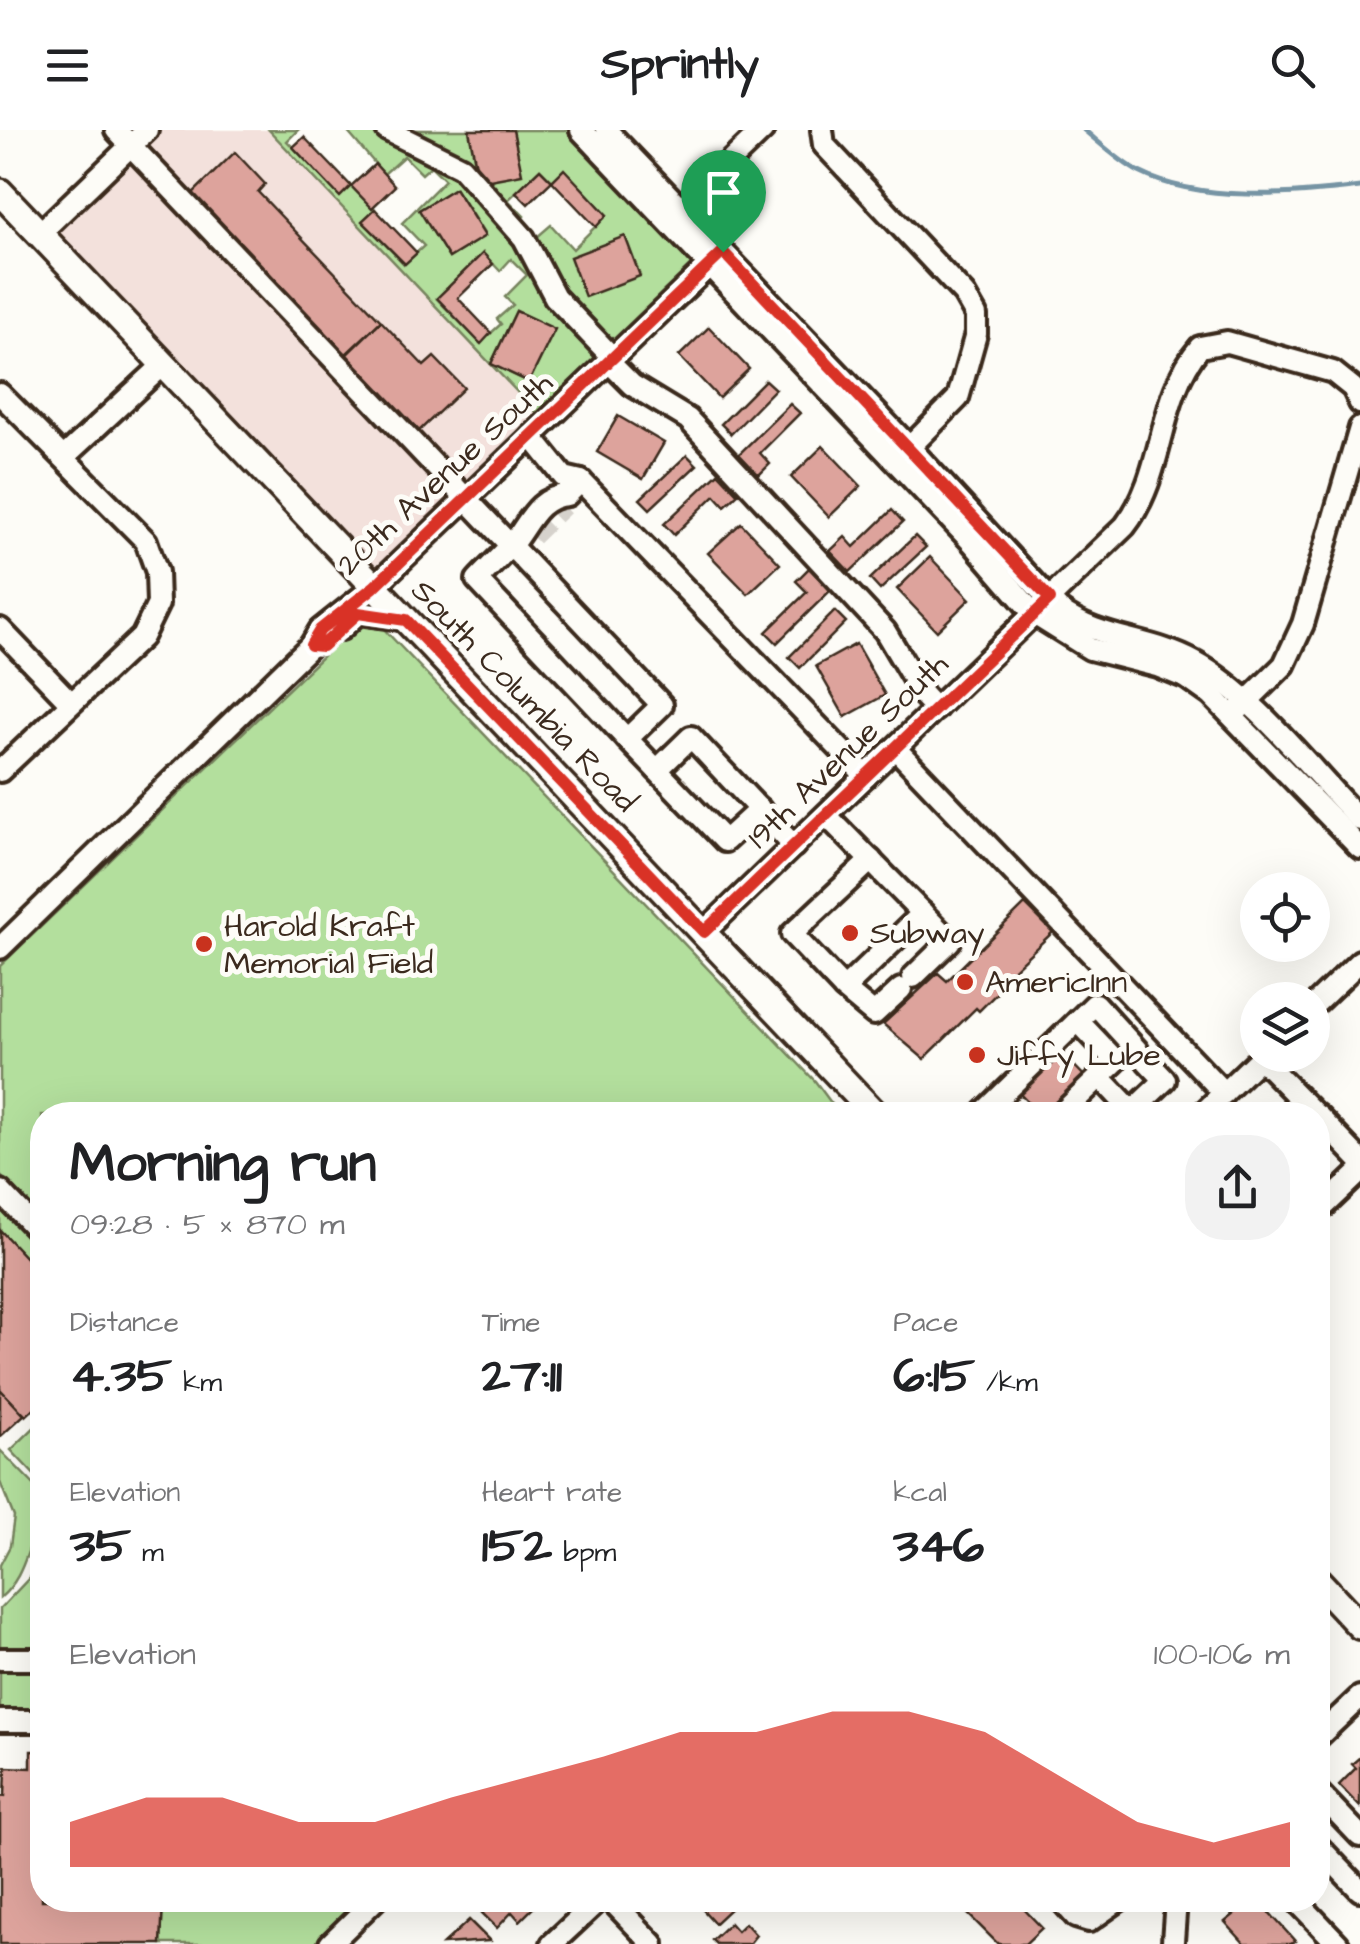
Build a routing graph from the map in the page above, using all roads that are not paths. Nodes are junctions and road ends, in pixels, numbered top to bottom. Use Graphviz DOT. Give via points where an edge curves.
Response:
graph roads {
  1 [pos="146,130"];
  2 [pos="388,130"];
  3 [pos="580,130"];
  4 [pos="606,130"];
  5 [pos="764,130"];
  6 [pos="822,130"];
  7 [pos="123,138"];
  8 [pos="0,192"];
  9 [pos="674,215"];
  10 [pos="39,234"];
  11 [pos="716,259"];
  12 [pos="611,360"];
  13 [pos="163,365"];
  14 [pos="0,394"];
  15 [pos="1360,403"];
  16 [pos="1360,428"];
  17 [pos="537,442"];
  18 [pos="903,454"];
  19 [pos="65,456"];
  20 [pos="571,490"];
  21 [pos="466,498"];
  22 [pos="520,539"];
  23 [pos="374,587"];
  24 [pos="1042,606"];
  25 [pos="406,620"];
  26 [pos="0,629"];
  27 [pos="311,645"];
  28 [pos="71,704"];
  29 [pos="1240,708"];
  30 [pos="936,709"];
  31 [pos="627,739"];
  32 [pos="895,748"];
  33 [pos="657,770"];
  34 [pos="0,771"];
  35 [pos="866,776"];
  36 [pos="760,809"];
  37 [pos="826,814"];
  38 [pos="1360,820"];
  39 [pos="794,846"];
  40 [pos="1360,848"];
  41 [pos="871,860"];
  42 [pos="923,913"];
  43 [pos="704,932"];
  44 [pos="896,940"];
  45 [pos="800,942"];
  46 [pos="0,948"];
  47 [pos="1360,961"];
  48 [pos="844,989"];
  49 [pos="1330,990"];
  50 [pos="1126,994"];
  51 [pos="1105,1014"];
  52 [pos="1078,1021"];
  53 [pos="1245,1072"];
  54 [pos="1276,1072"];
  55 [pos="1100,1077"];
  56 [pos="1224,1092"];
  57 [pos="864,1102"];
  58 [pos="994,1102"];
  59 [pos="1074,1102"];
  60 [pos="1122,1102"];
  61 [pos="1142,1102"];
  62 [pos="1214,1102"];
  63 [pos="1304,1102"];
  64 [pos="1330,1129"];
  65 [pos="1360,1160"];
  66 [pos="1360,1172"];
  67 [pos="0,1191"];
  68 [pos="1330,1201"];
  69 [pos="30,1223"];
  70 [pos="1330,1594"];
  71 [pos="1360,1626"];
  72 [pos="0,1658"];
  73 [pos="30,1659"];
  74 [pos="1360,1697"];
  75 [pos="0,1721"];
  76 [pos="30,1721"];
  77 [pos="1330,1726"];
  78 [pos="1330,1805"];
  79 [pos="1360,1836"];
  80 [pos="1330,1859"];
  81 [pos="1360,1890"];
  82 [pos="363,1912"];
  83 [pos="586,1912"];
  84 [pos="622,1912"];
  85 [pos="1072,1912"];
  86 [pos="1102,1912"];
  87 [pos="1175,1912"];
  88 [pos="1307,1912"];
  89 [pos="1173,1941"];
  90 [pos="330,1944"];
  91 [pos="552,1944"];
  92 [pos="653,1944"];
  93 [pos="1338,1944"];
  1 -- 7 [label="street"];
  2 -- 12 [label="street" via="461,167 524,238 555,297"];
  3 -- 9 [label="street"];
  4 -- 9 [label="street"];
  5 -- 9 [label="street"];
  6 -- 18 [label="street" via="824,145 976,314 958,398"];
  7 -- 10 [label="street"];
  7 -- 21 [label="street"];
  8 -- 10 [label="main road, South Columbia Road"];
  9 -- 11 [label="street"];
  10 -- 13 [label="main road, South Columbia Road"];
  11 -- 12 [label="street, 20th Avenue South"];
  11 -- 18 [label="street"];
  12 -- 17 [label="street, 20th Avenue South"];
  12 -- 30 [label="street" via="632,385 688,419 886,631"];
  13 -- 19 [label="street"];
  13 -- 23 [label="main road, South Columbia Road"];
  14 -- 19 [label="street"];
  15 -- 24 [label="street, 19th Avenue South" via="1333,372 1227,342 1200,347 1182,368 1140,506"];
  16 -- 29 [label="street" via="1303,624 1284,664"];
  17 -- 20 [label="street" via="552,446 572,468"];
  17 -- 21 [label="street, 20th Avenue South"];
  18 -- 24 [label="street"];
  19 -- 28 [label="street" via="146,540 158,604 142,637"];
  20 -- 22 [label="street" via="552,496 523,524"];
  20 -- 35 [label="street"];
  21 -- 22 [label="street"];
  21 -- 23 [label="street, 20th Avenue South"];
  22 -- 31 [label="street" via="662,705"];
  22 -- 31 [label="street" via="476,580"];
  23 -- 25 [label="main road, South Columbia Road"];
  23 -- 27 [label="street, 20th Avenue South"];
  24 -- 29 [label="street" via="1090,649 1187,678"];
  24 -- 30 [label="street, 19th Avenue South"];
  25 -- 27 [label="street, 20th Avenue South" via="358,613 322,646"];
  25 -- 43 [label="main road, South Columbia Road"];
  26 -- 28 [label="street"];
  27 -- 46 [label="street, 20th Avenue South"];
  28 -- 34 [label="street"];
  29 -- 38 [label="street"];
  29 -- 40 [label="street"];
  30 -- 32 [label="street, 19th Avenue South"];
  31 -- 33 [label="street"];
  32 -- 35 [label="street, 19th Avenue South"];
  32 -- 50 [label="street"];
  33 -- 36 [label="street" via="724,841"];
  33 -- 36 [label="street" via="691,737"];
  35 -- 37 [label="street, 19th Avenue South"];
  36 -- 39 [label="street"];
  37 -- 39 [label="street, 19th Avenue South"];
  37 -- 41 [label="street"];
  39 -- 43 [label="street, 19th Avenue South"];
  41 -- 42 [label="street"];
  41 -- 45 [label="street" via="792,934"];
  42 -- 44 [label="street"];
  42 -- 48 [label="street" via="950,941 907,983 874,1014"];
  43 -- 57 [label="main road, South Columbia Road"];
  44 -- 45 [label="street" via="877,942 842,974"];
  44 -- 48 [label="street"];
  45 -- 48 [label="street"];
  47 -- 49 [label="street"];
  50 -- 51 [label="street"];
  50 -- 56 [label="street"];
  51 -- 52 [label="street" via="1095,1004"];
  51 -- 61 [label="street" via="1165,1080"];
  52 -- 55 [label="street" via="1116,1061"];
  52 -- 58 [label="street"];
  53 -- 56 [label="street"];
  54 -- 63 [label="street"];
  55 -- 59 [label="street"];
  55 -- 60 [label="street"];
  56 -- 62 [label="street"];
  64 -- 65 [label="street"];
  66 -- 68 [label="street"];
  67 -- 69 [label="street"];
  70 -- 71 [label="main road"];
  72 -- 73 [label="street"];
  74 -- 77 [label="street"];
  75 -- 76 [label="street"];
  78 -- 79 [label="street"];
  80 -- 81 [label="street"];
  82 -- 90 [label="street"];
  83 -- 91 [label="street"];
  84 -- 92 [label="street"];
  85 -- 86 [label="street" via="1090,1921"];
  87 -- 89 [label="street"];
  88 -- 93 [label="street"];
}
